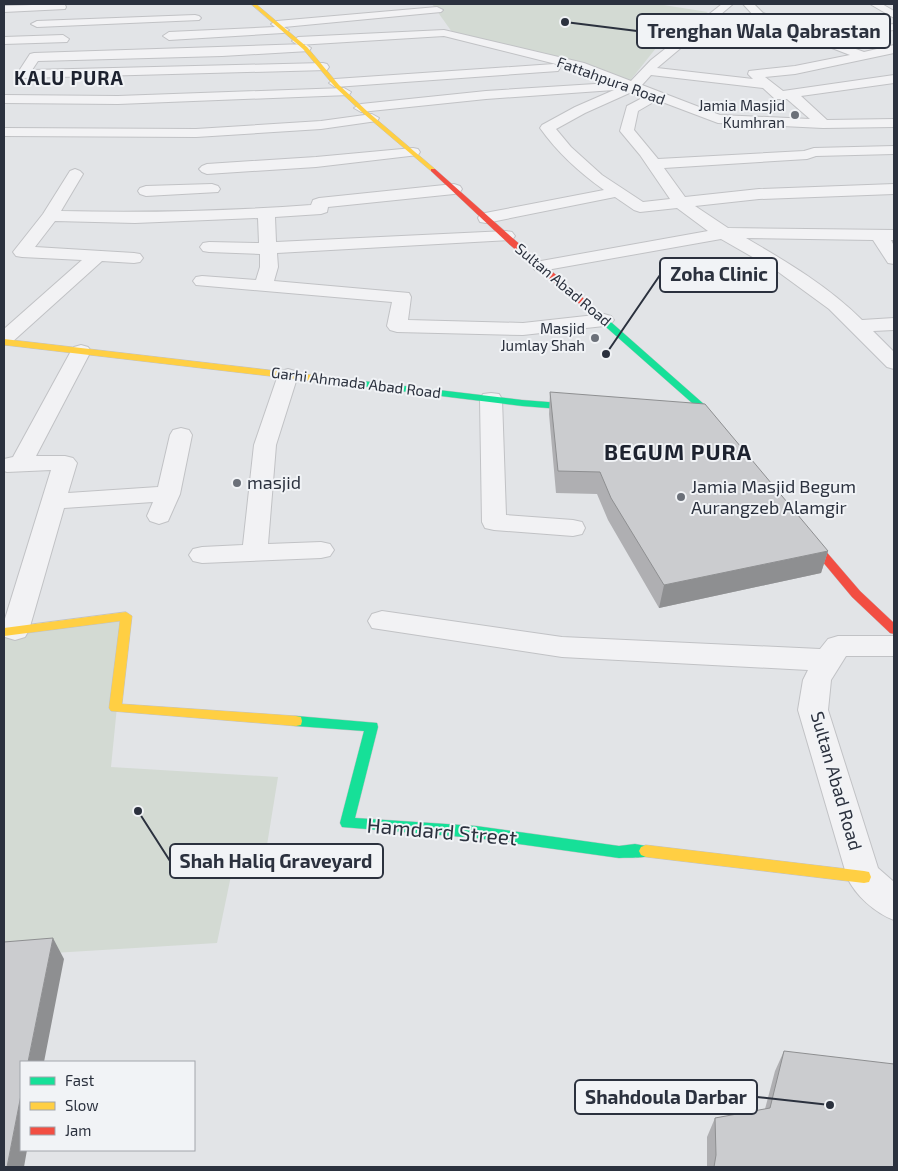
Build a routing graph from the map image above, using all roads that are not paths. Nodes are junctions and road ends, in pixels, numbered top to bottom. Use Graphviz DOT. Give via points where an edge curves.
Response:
graph roads {
  1 [pos="254,4"];
  2 [pos="401,4"];
  3 [pos="728,4"];
  4 [pos="748,4"];
  5 [pos="764,4"];
  6 [pos="875,4"];
  7 [pos="70,7"];
  8 [pos="374,8"];
  9 [pos="4,9"];
  10 [pos="437,10"];
  11 [pos="266,14"];
  12 [pos="894,15"];
  13 [pos="246,16"];
  14 [pos="207,18"];
  15 [pos="336,18"];
  16 [pos="23,24"];
  17 [pos="280,27"];
  18 [pos="894,28"];
  19 [pos="806,35"];
  20 [pos="159,36"];
  21 [pos="387,36"];
  22 [pos="745,36"];
  23 [pos="344,38"];
  24 [pos="72,39"];
  25 [pos="4,40"];
  26 [pos="301,44"];
  27 [pos="894,49"];
  28 [pos="865,56"];
  29 [pos="761,59"];
  30 [pos="887,63"];
  31 [pos="580,66"];
  32 [pos="323,67"];
  33 [pos="647,71"];
  34 [pos="776,72"];
  35 [pos="894,79"];
  36 [pos="768,85"];
  37 [pos="630,86"];
  38 [pos="339,87"];
  39 [pos="790,94"];
  40 [pos="655,96"];
  41 [pos="4,99"];
  42 [pos="361,108"];
  43 [pos="372,118"];
  44 [pos="894,123"];
  45 [pos="823,124"];
  46 [pos="870,124"];
  47 [pos="4,132"];
  48 [pos="894,145"];
  49 [pos="894,150"];
  50 [pos="413,152"];
  51 [pos="894,162"];
  52 [pos="654,164"];
  53 [pos="767,167"];
  54 [pos="207,169"];
  55 [pos="75,174"];
  56 [pos="152,175"];
  57 [pos="212,189"];
  58 [pos="454,189"];
  59 [pos="894,189"];
  60 [pos="146,191"];
  61 [pos="618,192"];
  62 [pos="681,202"];
  63 [pos="266,214"];
  64 [pos="50,216"];
  65 [pos="135,218"];
  66 [pos="486,218"];
  67 [pos="724,233"];
  68 [pos="887,235"];
  69 [pos="506,236"];
  70 [pos="209,247"];
  71 [pos="268,248"];
  72 [pos="98,255"];
  73 [pos="134,258"];
  74 [pos="894,259"];
  75 [pos="541,266"];
  76 [pos="202,281"];
  77 [pos="263,286"];
  78 [pos="604,320"];
  79 [pos="894,324"];
  80 [pos="856,326"];
  81 [pos="4,340"];
  82 [pos="81,351"];
  83 [pos="894,363"];
  84 [pos="288,375"];
  85 [pos="491,399"];
  86 [pos="601,409"];
  87 [pos="690,416"];
  88 [pos="710,418"];
  89 [pos="181,435"];
  90 [pos="729,444"];
  91 [pos="12,464"];
  92 [pos="54,501"];
  93 [pos="792,518"];
  94 [pos="573,528"];
  95 [pos="321,550"];
  96 [pos="254,553"];
  97 [pos="202,555"];
  98 [pos="382,621"];
  99 [pos="894,630"];
  100 [pos="9,631"];
  101 [pos="894,646"];
  102 [pos="827,660"];
  103 [pos="864,877"];
  104 [pos="894,904"];
  1 -- 11 [label="street, Sultan Abad Road"];
  2 -- 8 [label="street"];
  3 -- 33 [label="street"];
  4 -- 5 [label="street"];
  4 -- 19 [label="street" via="759,15"];
  6 -- 12 [label="street"];
  7 -- 9 [label="street"];
  8 -- 10 [label="street"];
  8 -- 11 [label="street"];
  8 -- 15 [label="street"];
  8 -- 21 [label="street"];
  11 -- 13 [label="street"];
  11 -- 17 [label="street, Sultan Abad Road"];
  14 -- 16 [label="street"];
  15 -- 17 [label="street"];
  15 -- 23 [label="street"];
  17 -- 20 [label="street"];
  17 -- 26 [label="street, Sultan Abad Road"];
  18 -- 19 [label="street"];
  19 -- 22 [label="street"];
  19 -- 28 [label="street"];
  21 -- 23 [label="street, Fattahpura Road"];
  21 -- 31 [label="street, Fattahpura Road" via="444,33"];
  23 -- 26 [label="street, Fattahpura Road"];
  24 -- 25 [label="street"];
  26 -- 32 [label="street, Sultan Abad Road"];
  26 -- 32 [label="street, Fattahpura Road" via="222,52 34,57 23,74"];
  27 -- 28 [label="street"];
  28 -- 30 [label="street"];
  28 -- 34 [label="street"];
  29 -- 34 [label="street"];
  31 -- 37 [label="street, Fattahpura Road"];
  31 -- 38 [label="street"];
  32 -- 38 [label="street, Sultan Abad Road"];
  33 -- 36 [label="street"];
  33 -- 37 [label="street"];
  34 -- 36 [label="street" via="754,74"];
  35 -- 39 [label="street"];
  36 -- 39 [label="street" via="780,96"];
  37 -- 40 [label="street, Fattahpura Road"];
  37 -- 42 [label="street"];
  37 -- 61 [label="street" via="547,128 597,178"];
  38 -- 41 [label="street" via="118,100"];
  38 -- 42 [label="street, Sultan Abad Road"];
  39 -- 45 [label="street"];
  40 -- 45 [label="street, Fattahpura Road" via="718,119"];
  40 -- 52 [label="street" via="632,109 628,131"];
  42 -- 43 [label="street, Sultan Abad Road"];
  43 -- 47 [label="street" via="321,125 196,133"];
  43 -- 50 [label="street, Sultan Abad Road"];
  44 -- 46 [label="street, Fattahpura Road"];
  45 -- 46 [label="street, Fattahpura Road"];
  46 -- 48 [label="street"];
  49 -- 52 [label="street" via="814,152 716,162"];
  50 -- 54 [label="street"];
  50 -- 58 [label="street, Sultan Abad Road"];
  51 -- 53 [label="street"];
  52 -- 62 [label="street"];
  55 -- 64 [label="street"];
  56 -- 60 [label="street"];
  57 -- 60 [label="street"];
  58 -- 63 [label="street" via="319,203 321,210"];
  58 -- 66 [label="street, Sultan Abad Road"];
  59 -- 62 [label="street" via="759,194"];
  60 -- 65 [label="street"];
  61 -- 62 [label="street" via="640,207"];
  61 -- 66 [label="street"];
  62 -- 67 [label="street"];
  63 -- 65 [label="street"];
  63 -- 71 [label="street"];
  64 -- 65 [label="street"];
  64 -- 72 [label="street" via="22,252"];
  66 -- 69 [label="street, Sultan Abad Road"];
  67 -- 68 [label="street"];
  67 -- 75 [label="street"];
  67 -- 80 [label="street" via="784,266 836,305"];
  68 -- 74 [label="street"];
  69 -- 71 [label="street"];
  69 -- 75 [label="street, Sultan Abad Road"];
  70 -- 71 [label="street"];
  71 -- 77 [label="street" via="269,267"];
  72 -- 73 [label="street"];
  72 -- 81 [label="street"];
  75 -- 78 [label="street, Sultan Abad Road"];
  76 -- 77 [label="street"];
  77 -- 78 [label="street" via="402,296 397,326 523,329"];
  78 -- 88 [label="street, Sultan Abad Road" via="703,408"];
  79 -- 80 [label="street"];
  80 -- 83 [label="street"];
  81 -- 82 [label="street, Garhi Ahmada Abad Road"];
  82 -- 84 [label="street, Garhi Ahmada Abad Road"];
  82 -- 91 [label="street"];
  84 -- 85 [label="street, Garhi Ahmada Abad Road"];
  84 -- 96 [label="street" via="265,445"];
  85 -- 86 [label="street, Garhi Ahmada Abad Road"];
  85 -- 94 [label="street" via="494,522"];
  87 -- 88 [label="street"];
  88 -- 90 [label="street, Sultan Abad Road"];
  89 -- 92 [label="street" via="164,505"];
  91 -- 92 [label="street" via="65,463"];
  92 -- 100 [label="street"];
  93 -- 99 [label="street" via="856,594"];
  95 -- 96 [label="street"];
  96 -- 97 [label="street"];
  98 -- 102 [label="street" via="562,647"];
  100 -- 103 [label="street, Hamdard Street" via="126,616 115,708 372,727 347,823 476,832 619,852 635,850"];
  101 -- 102 [label="street, Sultan Abad Road" via="838,646"];
  102 -- 103 [label="street, Sultan Abad Road" via="817,680 813,710"];
  103 -- 104 [label="street"];
}
